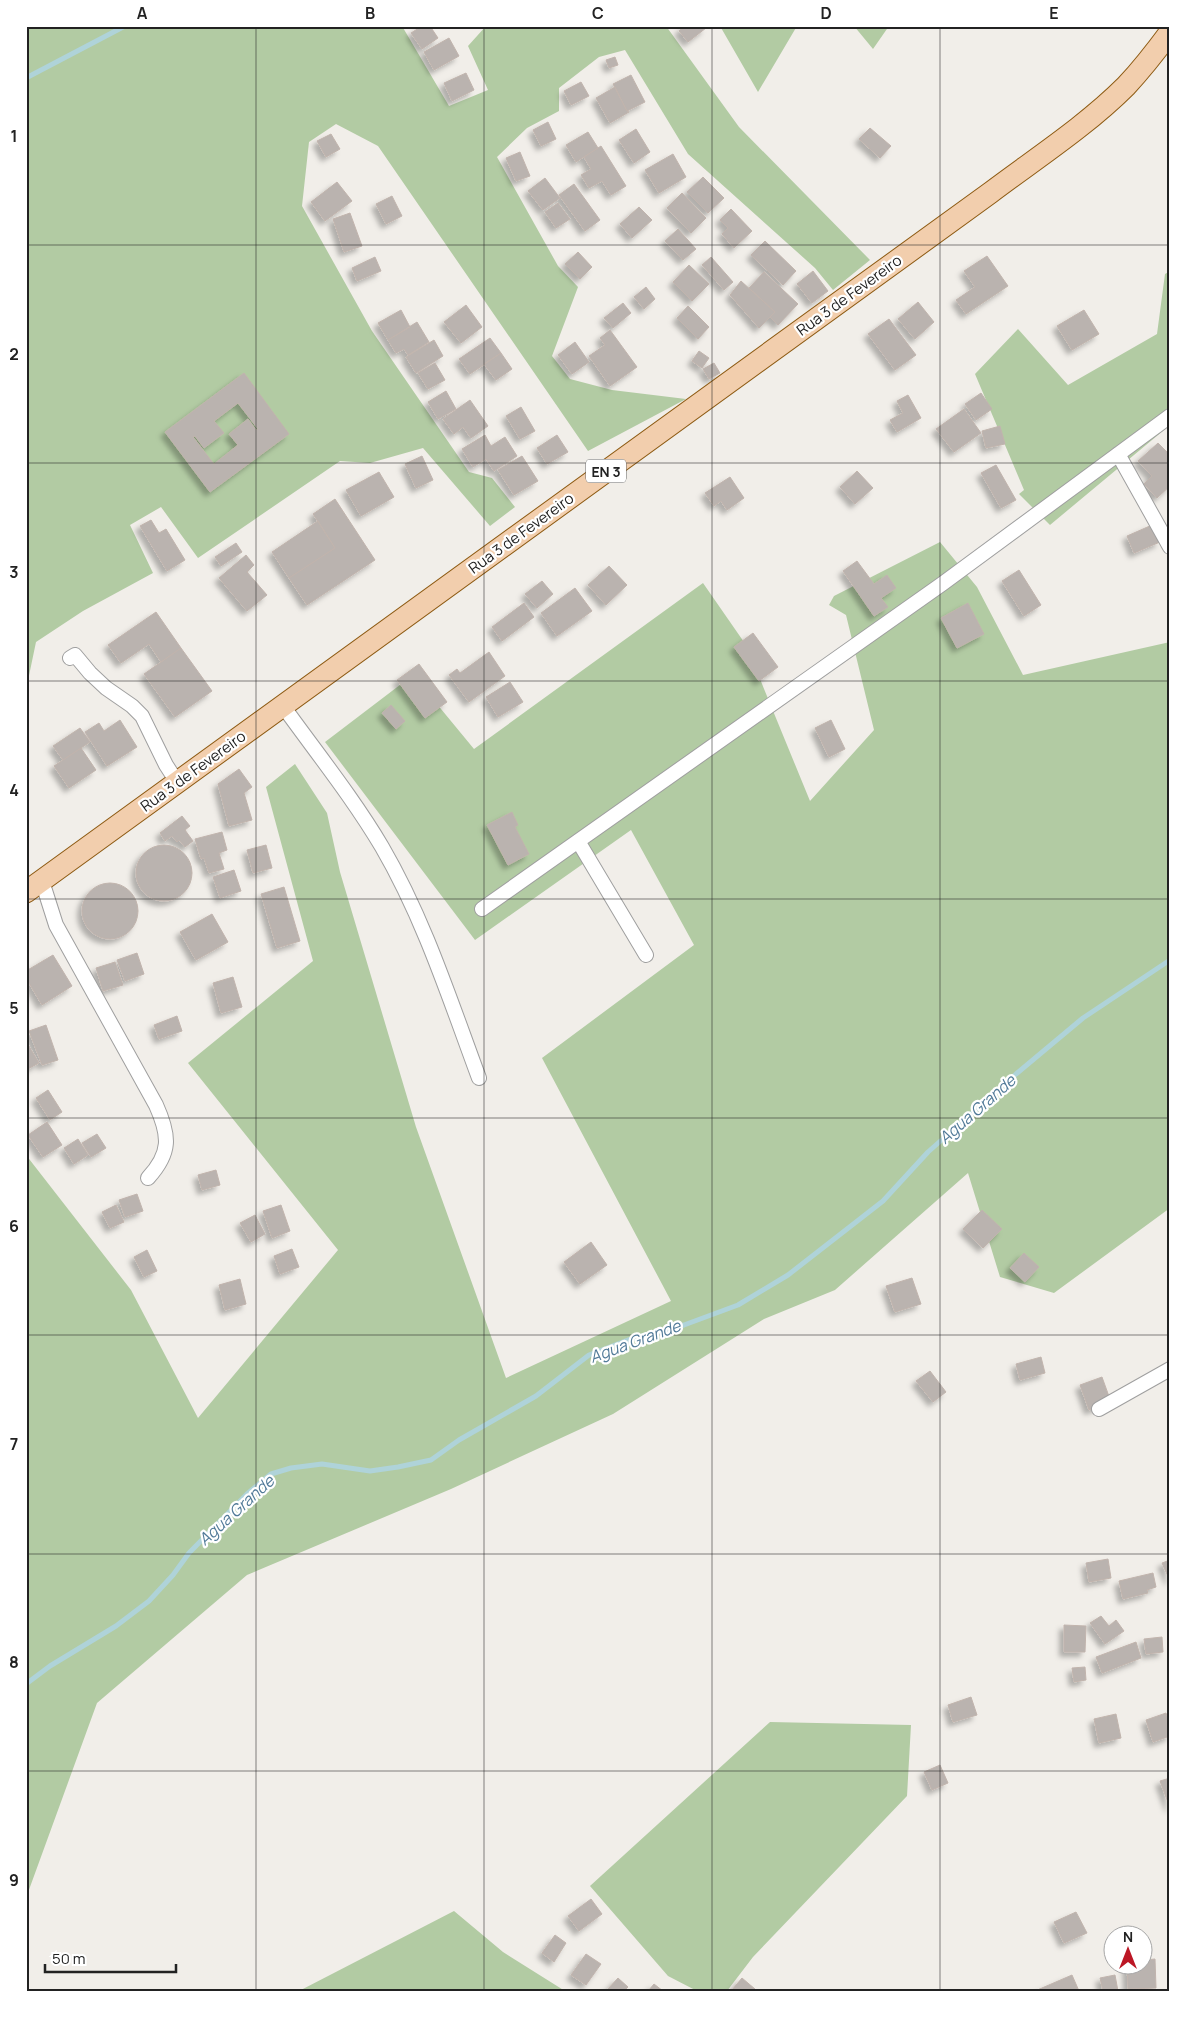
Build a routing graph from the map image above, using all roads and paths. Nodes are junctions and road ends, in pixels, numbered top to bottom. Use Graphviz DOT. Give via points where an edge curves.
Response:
graph roads {
  1 [pos="1170,32"];
  2 [pos="1170,416"];
  3 [pos="1118,454"];
  4 [pos="1170,547"];
  5 [pos="70,658"];
  6 [pos="283,706"];
  7 [pos="177,782"];
  8 [pos="578,841"];
  9 [pos="34,886"];
  10 [pos="482,909"];
  11 [pos="646,955"];
  12 [pos="479,1078"];
  13 [pos="148,1178"];
  14 [pos="1170,1369"];
  15 [pos="1100,1409"];
  1 -- 6 [label="main road, Rua 3 de Fevereiro / EN 3" via="1125,86 1063,138"];
  2 -- 3 [label="street"];
  3 -- 4 [label="street"];
  3 -- 8 [label="street" via="942,584"];
  5 -- 7 [label="street" via="75,655 102,684 142,716"];
  6 -- 7 [label="main road, Rua 3 de Fevereiro / EN 3"];
  6 -- 12 [label="street" via="382,847 433,953"];
  7 -- 9 [label="main road, Rua 3 de Fevereiro / EN 3"];
  8 -- 10 [label="street"];
  8 -- 11 [label="street"];
  9 -- 13 [label="street" via="164,1123 165,1154"];
  14 -- 15 [label="street"];
}
